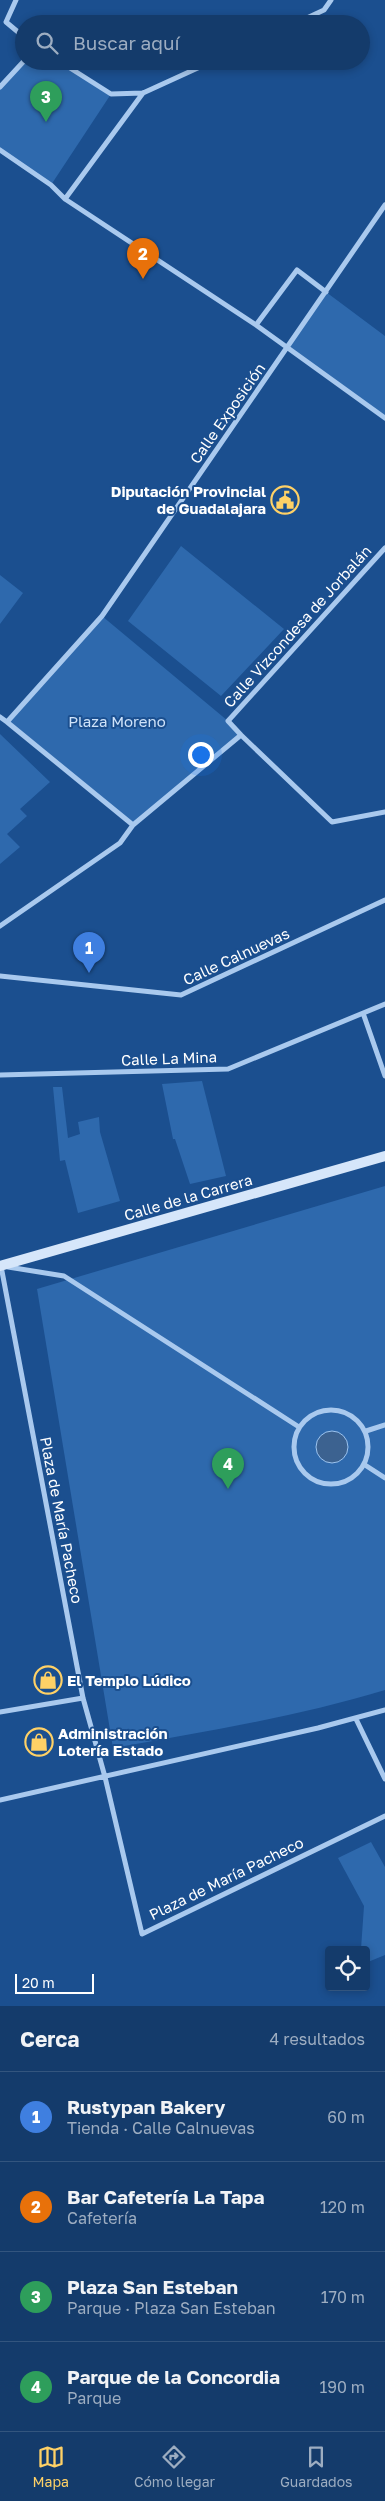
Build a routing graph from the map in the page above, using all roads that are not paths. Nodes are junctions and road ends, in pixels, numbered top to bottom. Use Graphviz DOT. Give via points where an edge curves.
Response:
graph roads {
  1 [pos="16,0"];
  2 [pos="330,0"];
  3 [pos="313,15"];
  4 [pos="3,21"];
  5 [pos="15,30"];
  6 [pos="15,70"];
  7 [pos="73,70"];
  8 [pos="193,70"];
  9 [pos="0,87"];
  10 [pos="143,93"];
  11 [pos="0,150"];
  12 [pos="65,198"];
  13 [pos="385,205"];
  14 [pos="326,292"];
  15 [pos="256,325"];
  16 [pos="288,348"];
  17 [pos="385,418"];
  18 [pos="385,548"];
  19 [pos="0,717"];
  20 [pos="7,722"];
  21 [pos="241,735"];
  22 [pos="385,812"];
  23 [pos="133,826"];
  24 [pos="385,900"];
  25 [pos="0,926"];
  26 [pos="0,976"];
  27 [pos="385,1004"];
  28 [pos="363,1013"];
  29 [pos="0,1076"];
  30 [pos="385,1076"];
  31 [pos="385,1156"];
  32 [pos="0,1266"];
  33 [pos="385,1425"];
  34 [pos="299,1427"];
  35 [pos="366,1431"];
  36 [pos="365,1465"];
  37 [pos="385,1478"];
  38 [pos="83,1698"];
  39 [pos="385,1710"];
  40 [pos="0,1712"];
  41 [pos="356,1719"];
  42 [pos="105,1778"];
  43 [pos="385,1779"];
  44 [pos="0,1800"];
  45 [pos="385,1816"];
  1 -- 4 [label="street"];
  2 -- 3 [label="street" via="324,10"];
  4 -- 5 [label="street"];
  6 -- 9 [label="street"];
  7 -- 10 [label="street" via="111,94"];
  8 -- 10 [label="street"];
  10 -- 12 [label="street"];
  11 -- 12 [label="street"];
  12 -- 15 [label="street"];
  13 -- 14 [label="street, Calle Exposición"];
  14 -- 15 [label="street" via="297,270"];
  14 -- 16 [label="street, Calle Exposición"];
  15 -- 16 [label="street"];
  16 -- 17 [label="street"];
  16 -- 20 [label="street, Calle Exposición" via="102,616"];
  18 -- 21 [label="street, Calle Vizcondesa de Jorbalán" via="228,721"];
  19 -- 20 [label="street"];
  20 -- 23 [label="street"];
  21 -- 22 [label="street" via="332,822"];
  21 -- 23 [label="street"];
  23 -- 25 [label="street" via="120,843"];
  24 -- 26 [label="street, Calle Calnuevas" via="180,995"];
  27 -- 28 [label="street, Calle La Mina"];
  28 -- 29 [label="street, Calle La Mina" via="228,1069"];
  28 -- 30 [label="street"];
  31 -- 32 [label="street, Calle de la Carrera"];
  32 -- 34 [label="street" via="64,1276"];
  32 -- 38 [label="street, Plaza de María Pacheco"];
  33 -- 35 [label="street"];
  34 -- 35 [label="street" via="311,1415 326,1409 342,1410 356,1418"];
  34 -- 36 [label="street" via="293,1445 297,1464 310,1479 328,1485 350,1481"];
  35 -- 36 [label="street" via="370,1449"];
  36 -- 37 [label="street"];
  38 -- 40 [label="street"];
  38 -- 42 [label="street, Plaza de María Pacheco"];
  39 -- 41 [label="street"];
  41 -- 42 [label="street"];
  41 -- 43 [label="street"];
  42 -- 44 [label="street"];
  42 -- 45 [label="street, Plaza de María Pacheco" via="142,1934"];
}
